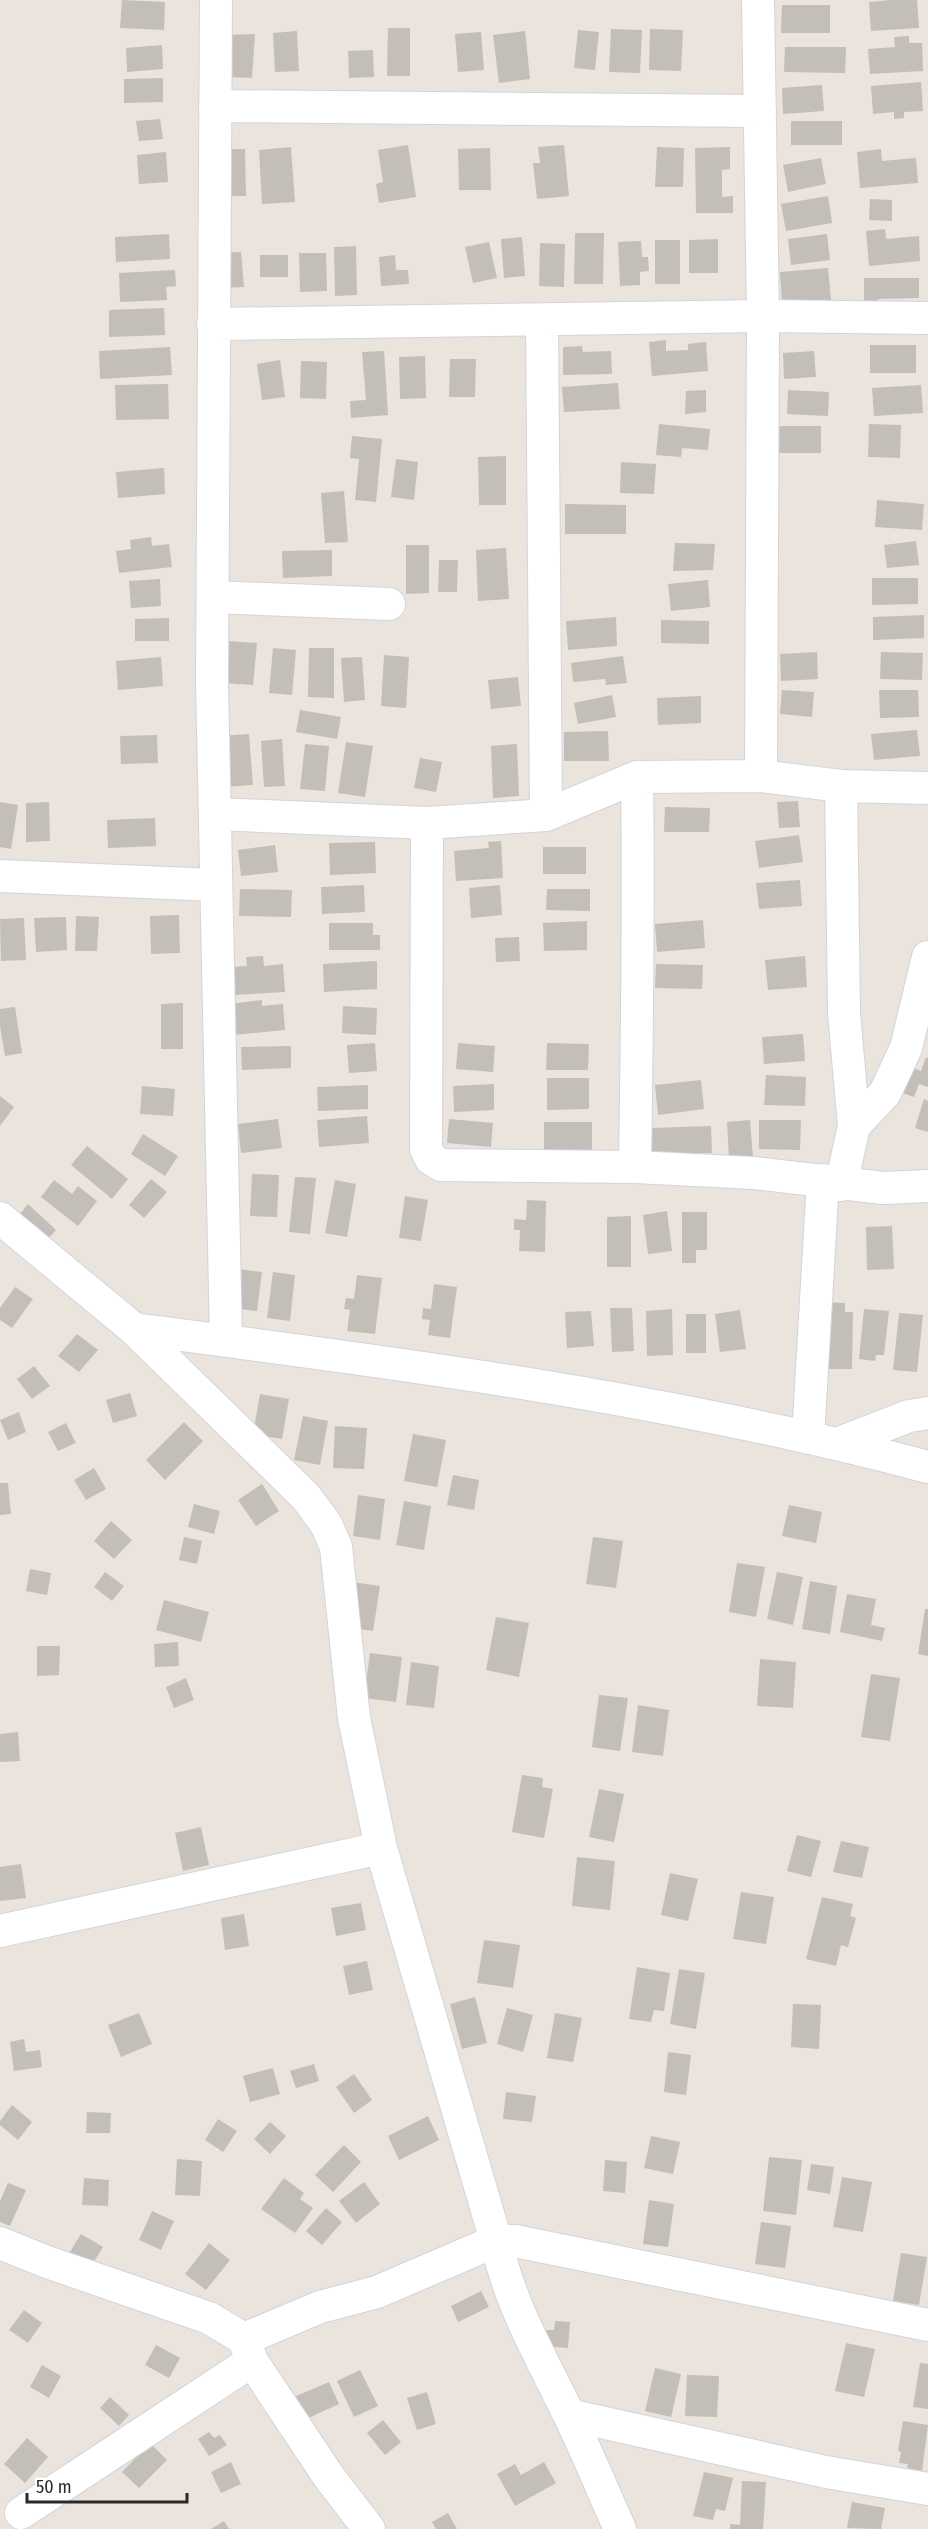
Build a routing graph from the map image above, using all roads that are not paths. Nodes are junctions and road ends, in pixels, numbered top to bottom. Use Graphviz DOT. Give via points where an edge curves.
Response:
graph roads {
  1 [pos="216,0"];
  2 [pos="758,0"];
  3 [pos="215,106"];
  4 [pos="760,111"];
  5 [pos="763,316"];
  6 [pos="928,318"];
  7 [pos="542,320"];
  8 [pos="213,324"];
  9 [pos="213,597"];
  10 [pos="389,604"];
  11 [pos="761,776"];
  12 [pos="637,777"];
  13 [pos="841,786"];
  14 [pos="928,788"];
  15 [pos="216,814"];
  16 [pos="546,815"];
  17 [pos="427,823"];
  18 [pos="0,876"];
  19 [pos="216,885"];
  20 [pos="928,957"];
  21 [pos="854,1126"];
  22 [pos="635,1167"];
  23 [pos="832,1183"];
  24 [pos="928,1186"];
  25 [pos="0,1218"];
  26 [pos="134,1329"];
  27 [pos="226,1340"];
  28 [pos="928,1413"];
  29 [pos="823,1441"];
  30 [pos="928,1467"];
  31 [pos="381,1848"];
  32 [pos="0,1931"];
  33 [pos="496,2241"];
  34 [pos="0,2243"];
  35 [pos="928,2325"];
  36 [pos="248,2350"];
  37 [pos="569,2415"];
  38 [pos="928,2489"];
  39 [pos="20,2515"];
  40 [pos="369,2529"];
  41 [pos="620,2529"];
  1 -- 3 [label="street"];
  2 -- 4 [label="street"];
  3 -- 4 [label="street"];
  3 -- 8 [label="street"];
  4 -- 5 [label="street"];
  5 -- 6 [label="street"];
  5 -- 7 [label="street"];
  5 -- 11 [label="street"];
  7 -- 8 [label="street"];
  7 -- 16 [label="street"];
  8 -- 9 [label="street"];
  9 -- 10 [label="street"];
  9 -- 15 [label="street"];
  11 -- 12 [label="street"];
  11 -- 13 [label="street"];
  12 -- 16 [label="street"];
  12 -- 22 [label="street"];
  13 -- 14 [label="street"];
  13 -- 21 [label="street" via="844,1013"];
  15 -- 17 [label="street"];
  15 -- 19 [label="street"];
  16 -- 17 [label="street"];
  17 -- 22 [label="street" via="426,1149 431,1159 441,1165"];
  18 -- 19 [label="street"];
  19 -- 27 [label="street"];
  20 -- 21 [label="street" via="906,1048 885,1094"];
  21 -- 23 [label="street"];
  22 -- 23 [label="street" via="754,1173"];
  23 -- 24 [label="street" via="883,1188"];
  23 -- 29 [label="street"];
  25 -- 26 [label="street"];
  26 -- 27 [label="street"];
  26 -- 31 [label="street" via="306,1497 326,1524 336,1547 354,1718"];
  27 -- 29 [label="street" via="568,1390"];
  28 -- 29 [label="street"];
  29 -- 30 [label="street"];
  31 -- 32 [label="street"];
  31 -- 33 [label="street"];
  33 -- 35 [label="street" via="535,2244"];
  33 -- 36 [label="street" via="377,2292 320,2307"];
  33 -- 37 [label="street" via="502,2271 519,2316"];
  34 -- 36 [label="street" via="209,2318"];
  36 -- 39 [label="street"];
  36 -- 40 [label="street" via="329,2477"];
  37 -- 38 [label="street" via="826,2472"];
  37 -- 41 [label="street"];
}
